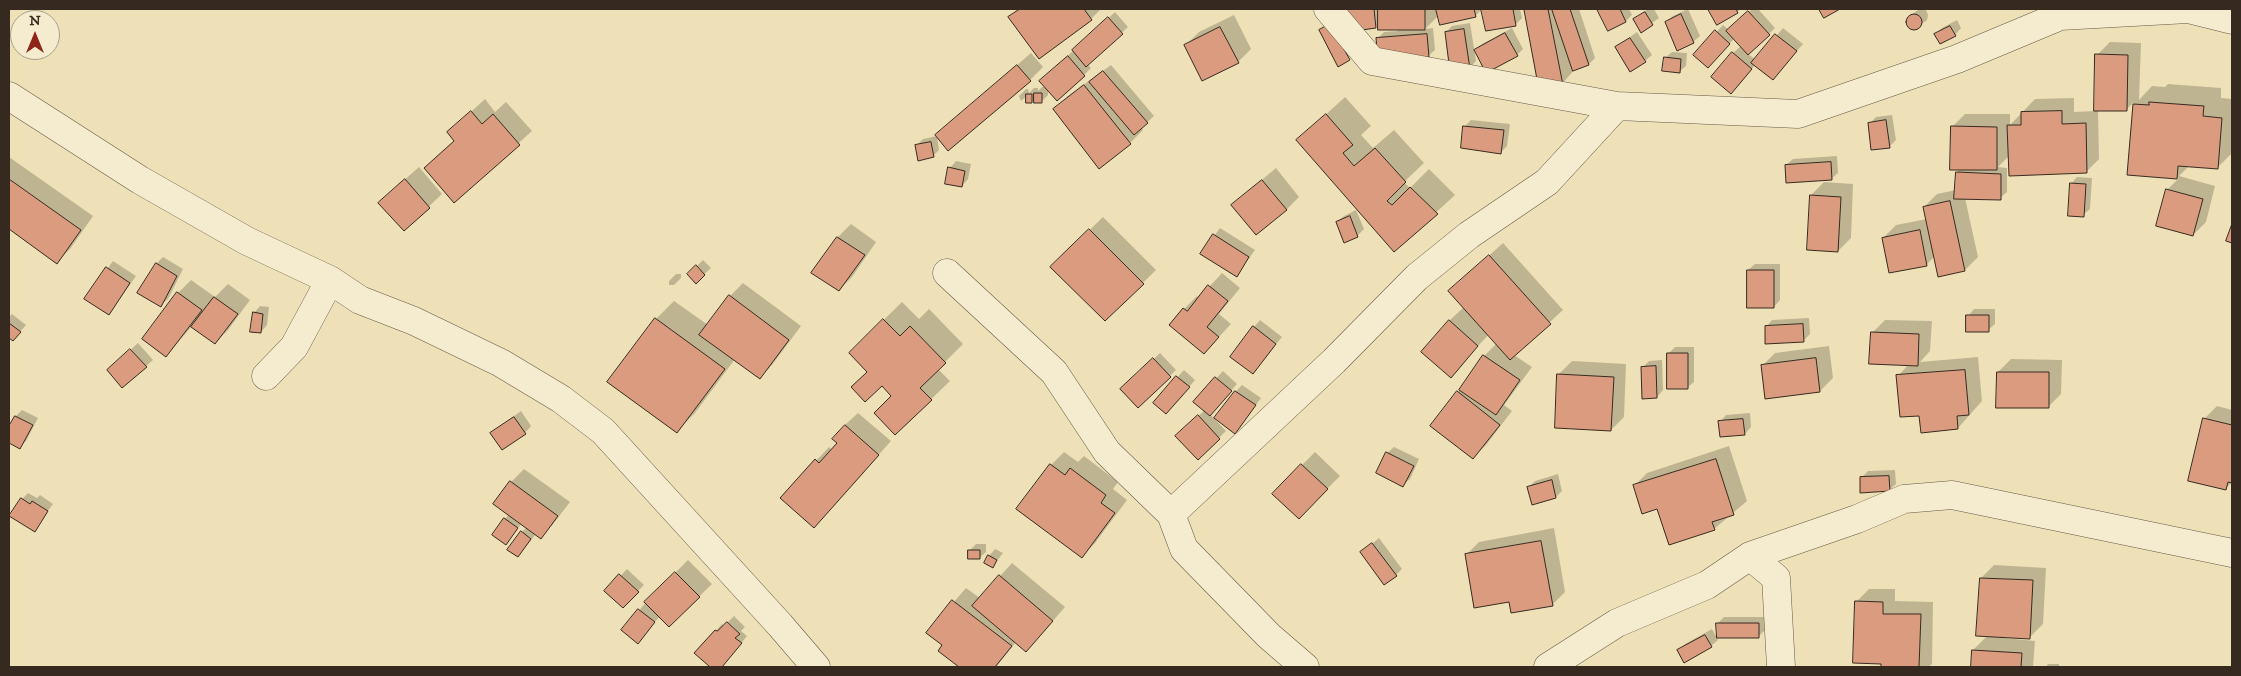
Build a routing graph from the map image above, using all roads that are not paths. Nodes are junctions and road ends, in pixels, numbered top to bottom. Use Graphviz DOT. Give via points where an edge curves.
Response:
graph roads {
  1 [pos="1328,9"];
  2 [pos="2188,9"];
  3 [pos="2232,20"];
  4 [pos="9,96"];
  5 [pos="1617,106"];
  6 [pos="947,273"];
  7 [pos="330,280"];
  8 [pos="266,376"];
  9 [pos="1171,514"];
  10 [pos="2232,553"];
  11 [pos="1750,556"];
  12 [pos="816,667"];
  13 [pos="1305,667"];
  14 [pos="1548,667"];
  15 [pos="1781,667"];
  1 -- 5 [label="street" via="1372,61"];
  2 -- 3 [label="street"];
  2 -- 5 [label="street" via="2060,16 1957,59 1798,114"];
  4 -- 7 [label="street" via="148,185 247,241"];
  5 -- 9 [label="street" via="1547,182 1468,235 1417,277 1334,361"];
  6 -- 9 [label="street" via="1054,372 1108,452"];
  7 -- 8 [label="street" via="294,347"];
  7 -- 12 [label="street" via="360,300 414,321 501,363 560,399 603,431"];
  9 -- 13 [label="street" via="1184,549"];
  10 -- 11 [label="street" via="1952,495 1904,499"];
  11 -- 14 [label="street" via="1708,585 1617,624"];
  11 -- 15 [label="street" via="1776,578"];
}
